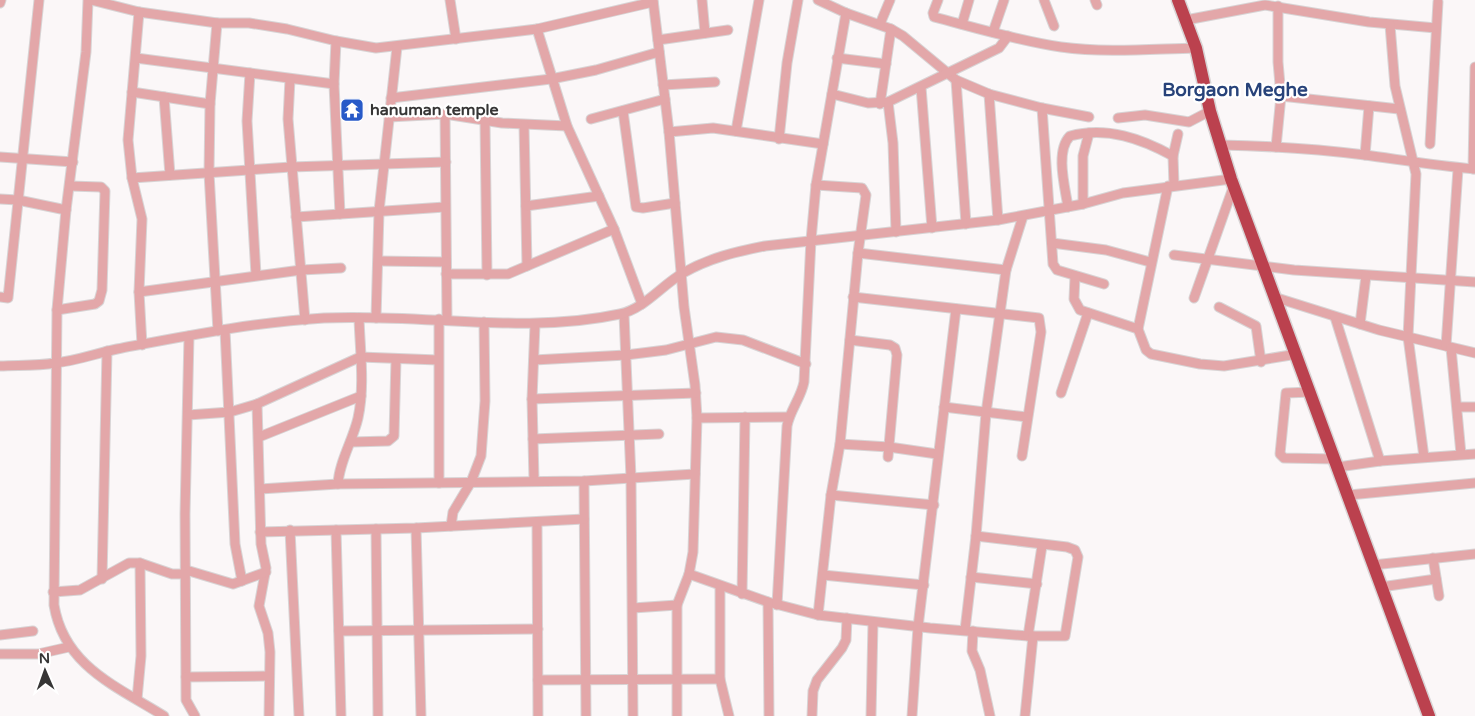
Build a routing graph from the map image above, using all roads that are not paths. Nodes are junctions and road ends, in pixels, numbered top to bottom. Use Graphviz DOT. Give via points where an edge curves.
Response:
graph roads {
  1 [pos="39,0"];
  2 [pos="90,0"];
  3 [pos="450,0"];
  4 [pos="702,0"];
  5 [pos="758,0"];
  6 [pos="798,0"];
  7 [pos="820,0"];
  8 [pos="890,0"];
  9 [pos="938,0"];
  10 [pos="969,0"];
  11 [pos="1004,0"];
  12 [pos="1044,0"];
  13 [pos="1178,0"];
  14 [pos="653,1"];
  15 [pos="1438,2"];
  16 [pos="1267,3"];
  17 [pos="1278,6"];
  18 [pos="139,12"];
  19 [pos="846,13"];
  20 [pos="1186,20"];
  21 [pos="217,23"];
  22 [pos="880,24"];
  23 [pos="962,24"];
  24 [pos="1390,25"];
  25 [pos="1054,26"];
  26 [pos="1436,28"];
  27 [pos="537,29"];
  28 [pos="890,29"];
  29 [pos="728,30"];
  30 [pos="993,32"];
  31 [pos="705,33"];
  32 [pos="1008,36"];
  33 [pos="456,39"];
  34 [pos="658,40"];
  35 [pos="336,41"];
  36 [pos="397,47"];
  37 [pos="1196,48"];
  38 [pos="659,52"];
  39 [pos="136,58"];
  40 [pos="837,58"];
  41 [pos="886,64"];
  42 [pos="1475,67"];
  43 [pos="214,68"];
  44 [pos="946,72"];
  45 [pos="250,73"];
  46 [pos="290,78"];
  47 [pos="551,79"];
  48 [pos="956,80"];
  49 [pos="715,82"];
  50 [pos="334,84"];
  51 [pos="663,85"];
  52 [pos="921,87"];
  53 [pos="132,92"];
  54 [pos="832,94"];
  55 [pos="989,94"];
  56 [pos="1281,96"];
  57 [pos="164,97"];
  58 [pos="391,98"];
  59 [pos="665,99"];
  60 [pos="884,103"];
  61 [pos="210,104"];
  62 [pos="1369,106"];
  63 [pos="1042,108"];
  64 [pos="1399,109"];
  65 [pos="623,111"];
  66 [pos="1210,111"];
  67 [pos="445,114"];
  68 [pos="389,117"];
  69 [pos="1089,117"];
  70 [pos="1118,118"];
  71 [pos="591,120"];
  72 [pos="485,122"];
  73 [pos="524,125"];
  74 [pos="567,126"];
  75 [pos="1474,130"];
  76 [pos="736,131"];
  77 [pos="669,132"];
  78 [pos="1089,133"];
  79 [pos="1178,134"];
  80 [pos="779,139"];
  81 [pos="824,144"];
  82 [pos="1430,144"];
  83 [pos="1221,145"];
  84 [pos="1276,147"];
  85 [pos="1364,155"];
  86 [pos="1173,156"];
  87 [pos="0,157"];
  88 [pos="23,159"];
  89 [pos="72,162"];
  90 [pos="446,162"];
  91 [pos="1413,162"];
  92 [pos="384,164"];
  93 [pos="340,165"];
  94 [pos="291,167"];
  95 [pos="1458,169"];
  96 [pos="1474,169"];
  97 [pos="249,170"];
  98 [pos="209,173"];
  99 [pos="170,175"];
  100 [pos="132,178"];
  101 [pos="1233,182"];
  102 [pos="816,184"];
  103 [pos="70,186"];
  104 [pos="1171,186"];
  105 [pos="599,196"];
  106 [pos="0,199"];
  107 [pos="18,200"];
  108 [pos="675,203"];
  109 [pos="1082,204"];
  110 [pos="526,206"];
  111 [pos="445,207"];
  112 [pos="1068,207"];
  113 [pos="66,210"];
  114 [pos="379,211"];
  115 [pos="1049,211"];
  116 [pos="340,214"];
  117 [pos="1023,216"];
  118 [pos="296,217"];
  119 [pos="998,220"];
  120 [pos="966,224"];
  121 [pos="932,228"];
  122 [pos="614,229"];
  123 [pos="896,232"];
  124 [pos="860,235"];
  125 [pos="811,240"];
  126 [pos="1052,243"];
  127 [pos="858,253"];
  128 [pos="1174,255"];
  129 [pos="1208,259"];
  130 [pos="379,261"];
  131 [pos="446,262"];
  132 [pos="1150,262"];
  133 [pos="527,266"];
  134 [pos="1265,267"];
  135 [pos="341,268"];
  136 [pos="301,270"];
  137 [pos="1006,270"];
  138 [pos="446,274"];
  139 [pos="488,274"];
  140 [pos="682,274"];
  141 [pos="256,275"];
  142 [pos="1075,276"];
  143 [pos="1366,276"];
  144 [pos="1410,279"];
  145 [pos="1450,280"];
  146 [pos="215,281"];
  147 [pos="1475,282"];
  148 [pos="1104,284"];
  149 [pos="138,292"];
  150 [pos="0,297"];
  151 [pos="854,297"];
  152 [pos="1194,298"];
  153 [pos="1277,298"];
  154 [pos="642,304"];
  155 [pos="1219,307"];
  156 [pos="956,309"];
  157 [pos="57,310"];
  158 [pos="1088,313"];
  159 [pos="624,314"];
  160 [pos="1000,314"];
  161 [pos="1335,317"];
  162 [pos="359,318"];
  163 [pos="376,318"];
  164 [pos="443,319"];
  165 [pos="305,320"];
  166 [pos="484,322"];
  167 [pos="535,324"];
  168 [pos="1360,324"];
  169 [pos="1138,329"];
  170 [pos="221,330"];
  171 [pos="189,336"];
  172 [pos="1408,337"];
  173 [pos="850,340"];
  174 [pos="142,345"];
  175 [pos="690,345"];
  176 [pos="1449,347"];
  177 [pos="107,352"];
  178 [pos="1297,354"];
  179 [pos="1475,354"];
  180 [pos="626,355"];
  181 [pos="360,357"];
  182 [pos="396,359"];
  183 [pos="438,360"];
  184 [pos="534,360"];
  185 [pos="1261,362"];
  186 [pos="56,363"];
  187 [pos="806,364"];
  188 [pos="0,366"];
  189 [pos="1311,392"];
  190 [pos="696,393"];
  191 [pos="1061,393"];
  192 [pos="628,395"];
  193 [pos="361,396"];
  194 [pos="532,400"];
  195 [pos="257,404"];
  196 [pos="944,407"];
  197 [pos="1458,407"];
  198 [pos="1475,407"];
  199 [pos="230,412"];
  200 [pos="986,413"];
  201 [pos="188,415"];
  202 [pos="745,417"];
  203 [pos="788,417"];
  204 [pos="1027,417"];
  205 [pos="697,418"];
  206 [pos="659,434"];
  207 [pos="629,435"];
  208 [pos="259,437"];
  209 [pos="533,439"];
  210 [pos="352,442"];
  211 [pos="840,444"];
  212 [pos="889,447"];
  213 [pos="937,454"];
  214 [pos="1461,454"];
  215 [pos="1475,454"];
  216 [pos="1022,456"];
  217 [pos="888,457"];
  218 [pos="1424,457"];
  219 [pos="1380,461"];
  220 [pos="1337,463"];
  221 [pos="694,474"];
  222 [pos="631,478"];
  223 [pos="534,480"];
  224 [pos="584,481"];
  225 [pos="471,482"];
  226 [pos="439,483"];
  227 [pos="338,484"];
  228 [pos="1475,484"];
  229 [pos="260,489"];
  230 [pos="1348,495"];
  231 [pos="831,496"];
  232 [pos="934,505"];
  233 [pos="584,520"];
  234 [pos="537,522"];
  235 [pos="451,526"];
  236 [pos="416,528"];
  237 [pos="376,529"];
  238 [pos="290,530"];
  239 [pos="336,530"];
  240 [pos="260,532"];
  241 [pos="976,536"];
  242 [pos="1042,546"];
  243 [pos="1475,554"];
  244 [pos="1433,558"];
  245 [pos="140,563"];
  246 [pos="1373,565"];
  247 [pos="186,572"];
  248 [pos="266,572"];
  249 [pos="689,574"];
  250 [pos="822,575"];
  251 [pos="971,577"];
  252 [pos="102,579"];
  253 [pos="1436,579"];
  254 [pos="242,581"];
  255 [pos="1037,584"];
  256 [pos="924,585"];
  257 [pos="720,586"];
  258 [pos="1381,587"];
  259 [pos="53,592"];
  260 [pos="742,594"];
  261 [pos="1439,596"];
  262 [pos="773,603"];
  263 [pos="677,605"];
  264 [pos="633,608"];
  265 [pos="818,615"];
  266 [pos="847,618"];
  267 [pos="873,622"];
  268 [pos="918,627"];
  269 [pos="419,629"];
  270 [pos="538,629"];
  271 [pos="376,630"];
  272 [pos="969,630"];
  273 [pos="33,631"];
  274 [pos="339,631"];
  275 [pos="0,635"];
  276 [pos="1030,636"];
  277 [pos="69,647"];
  278 [pos="0,654"];
  279 [pos="269,676"];
  280 [pos="186,677"];
  281 [pos="720,679"];
  282 [pos="538,680"];
  283 [pos="633,680"];
  284 [pos="677,680"];
  285 [pos="585,681"];
  286 [pos="136,699"];
  287 [pos="164,716"];
  288 [pos="194,716"];
  289 [pos="269,716"];
  290 [pos="300,716"];
  291 [pos="341,716"];
  292 [pos="378,716"];
  293 [pos="421,716"];
  294 [pos="538,716"];
  295 [pos="586,716"];
  296 [pos="633,716"];
  297 [pos="677,716"];
  298 [pos="729,716"];
  299 [pos="769,716"];
  300 [pos="812,716"];
  301 [pos="871,716"];
  302 [pos="912,716"];
  303 [pos="990,716"];
  304 [pos="1024,716"];
  305 [pos="1429,716"];
  1 -- 88 [label="street"];
  2 -- 18 [label="street"];
  2 -- 89 [label="street"];
  3 -- 33 [label="street"];
  4 -- 31 [label="street"];
  5 -- 76 [label="street"];
  6 -- 80 [label="street" via="786,63"];
  7 -- 19 [label="street"];
  8 -- 22 [label="street"];
  9 -- 23 [label="street" via="933,16"];
  10 -- 23 [label="street"];
  11 -- 30 [label="street"];
  12 -- 25 [label="street"];
  13 -- 20 [label="highway"];
  14 -- 27 [label="street"];
  14 -- 34 [label="street"];
  15 -- 26 [label="street"];
  16 -- 17 [label="street"];
  16 -- 20 [label="street"];
  17 -- 24 [label="street"];
  17 -- 56 [label="street"];
  18 -- 21 [label="street"];
  18 -- 39 [label="street"];
  19 -- 22 [label="street"];
  19 -- 40 [label="street"];
  20 -- 37 [label="highway"];
  21 -- 35 [label="street" via="249,23"];
  21 -- 43 [label="street"];
  22 -- 28 [label="street"];
  23 -- 30 [label="street"];
  24 -- 26 [label="street"];
  24 -- 64 [label="street" via="1391,59"];
  26 -- 82 [label="street"];
  27 -- 33 [label="street"];
  27 -- 47 [label="street"];
  28 -- 41 [label="street"];
  28 -- 44 [label="street"];
  29 -- 31 [label="street"];
  30 -- 32 [label="street"];
  31 -- 34 [label="street"];
  32 -- 37 [label="street" via="1063,47"];
  32 -- 44 [label="street" via="999,48"];
  33 -- 36 [label="street"];
  34 -- 38 [label="street"];
  35 -- 36 [label="street" via="376,48"];
  35 -- 50 [label="street"];
  36 -- 58 [label="street"];
  37 -- 66 [label="highway"];
  38 -- 47 [label="street"];
  38 -- 51 [label="street"];
  39 -- 43 [label="street"];
  39 -- 53 [label="street"];
  40 -- 41 [label="street"];
  40 -- 54 [label="street"];
  41 -- 60 [label="street"];
  42 -- 75 [label="street"];
  43 -- 45 [label="street"];
  43 -- 61 [label="street"];
  44 -- 48 [label="street"];
  44 -- 52 [label="street"];
  45 -- 46 [label="street"];
  45 -- 97 [label="street" via="247,121"];
  46 -- 50 [label="street"];
  46 -- 94 [label="street"];
  47 -- 58 [label="street"];
  47 -- 74 [label="street"];
  48 -- 55 [label="street"];
  48 -- 120 [label="street"];
  49 -- 51 [label="street"];
  50 -- 93 [label="street"];
  51 -- 59 [label="street"];
  52 -- 60 [label="street"];
  52 -- 121 [label="street"];
  53 -- 57 [label="street"];
  53 -- 100 [label="street" via="128,140"];
  54 -- 60 [label="street"];
  54 -- 81 [label="street"];
  55 -- 63 [label="street"];
  55 -- 119 [label="street"];
  56 -- 62 [label="street"];
  56 -- 84 [label="street"];
  57 -- 61 [label="street"];
  57 -- 99 [label="street"];
  58 -- 68 [label="street"];
  59 -- 65 [label="street"];
  59 -- 77 [label="street"];
  60 -- 123 [label="street" via="893,143"];
  61 -- 98 [label="street"];
  62 -- 64 [label="street"];
  62 -- 85 [label="street"];
  63 -- 69 [label="street"];
  63 -- 115 [label="street"];
  64 -- 91 [label="street"];
  65 -- 71 [label="street"];
  65 -- 108 [label="street" via="636,207"];
  66 -- 70 [label="street" via="1189,122 1145,115"];
  66 -- 83 [label="highway"];
  67 -- 68 [label="street"];
  67 -- 72 [label="street"];
  67 -- 90 [label="street"];
  68 -- 92 [label="street"];
  72 -- 73 [label="street"];
  72 -- 139 [label="street"];
  73 -- 74 [label="street"];
  73 -- 110 [label="street"];
  74 -- 105 [label="street"];
  75 -- 96 [label="street"];
  76 -- 77 [label="street" via="713,128"];
  76 -- 80 [label="street"];
  77 -- 108 [label="street"];
  78 -- 86 [label="street" via="1117,134 1142,140"];
  78 -- 109 [label="street" via="1083,156"];
  78 -- 112 [label="street" via="1070,136 1065,142 1063,170"];
  79 -- 86 [label="street"];
  80 -- 81 [label="street"];
  81 -- 102 [label="street"];
  83 -- 84 [label="street"];
  83 -- 101 [label="highway"];
  84 -- 85 [label="street"];
  85 -- 91 [label="street"];
  86 -- 104 [label="street"];
  87 -- 88 [label="street"];
  88 -- 89 [label="street"];
  88 -- 107 [label="street"];
  89 -- 103 [label="street"];
  90 -- 92 [label="street"];
  90 -- 111 [label="street"];
  91 -- 95 [label="street"];
  91 -- 144 [label="street" via="1416,187"];
  92 -- 93 [label="street"];
  92 -- 114 [label="street"];
  93 -- 94 [label="street"];
  93 -- 116 [label="street"];
  94 -- 97 [label="street"];
  94 -- 118 [label="street"];
  95 -- 96 [label="street"];
  95 -- 145 [label="street"];
  97 -- 98 [label="street"];
  97 -- 141 [label="street"];
  98 -- 99 [label="street"];
  98 -- 146 [label="street"];
  99 -- 100 [label="street"];
  100 -- 149 [label="street" via="142,219"];
  101 -- 104 [label="street"];
  101 -- 129 [label="street"];
  101 -- 134 [label="highway"];
  102 -- 124 [label="street" via="864,190"];
  102 -- 125 [label="street"];
  103 -- 113 [label="street"];
  103 -- 157 [label="street" via="101,187 105,191 102,290 95,304"];
  104 -- 109 [label="street" via="1123,193"];
  104 -- 132 [label="street"];
  105 -- 110 [label="street"];
  105 -- 122 [label="street"];
  106 -- 107 [label="street"];
  107 -- 113 [label="street"];
  107 -- 150 [label="street" via="8,298"];
  108 -- 140 [label="street"];
  109 -- 112 [label="street"];
  110 -- 133 [label="street"];
  111 -- 114 [label="street"];
  111 -- 131 [label="street"];
  112 -- 115 [label="street"];
  113 -- 157 [label="street"];
  114 -- 116 [label="street"];
  114 -- 130 [label="street"];
  115 -- 117 [label="street"];
  115 -- 126 [label="street"];
  116 -- 118 [label="street"];
  117 -- 119 [label="street"];
  117 -- 137 [label="street"];
  118 -- 136 [label="street"];
  119 -- 120 [label="street"];
  120 -- 121 [label="street"];
  121 -- 123 [label="street"];
  122 -- 133 [label="street"];
  122 -- 154 [label="street"];
  123 -- 124 [label="street"];
  124 -- 125 [label="street"];
  124 -- 127 [label="street"];
  125 -- 140 [label="street" via="729,253"];
  125 -- 187 [label="street"];
  126 -- 132 [label="street" via="1106,250"];
  126 -- 142 [label="street" via="1054,268"];
  127 -- 137 [label="street"];
  127 -- 151 [label="street"];
  128 -- 129 [label="street"];
  129 -- 134 [label="street"];
  129 -- 152 [label="street"];
  130 -- 131 [label="street"];
  130 -- 163 [label="street"];
  131 -- 138 [label="street"];
  132 -- 169 [label="street"];
  133 -- 139 [label="street" via="508,274"];
  134 -- 143 [label="street"];
  134 -- 153 [label="highway"];
  135 -- 136 [label="street"];
  136 -- 141 [label="street"];
  136 -- 165 [label="street"];
  137 -- 160 [label="street"];
  138 -- 139 [label="street"];
  138 -- 164 [label="street"];
  140 -- 154 [label="street"];
  140 -- 175 [label="street"];
  141 -- 146 [label="street"];
  142 -- 148 [label="street"];
  142 -- 158 [label="street" via="1074,299 1080,310"];
  143 -- 144 [label="street"];
  143 -- 168 [label="street"];
  144 -- 145 [label="street"];
  144 -- 172 [label="street"];
  145 -- 147 [label="street"];
  145 -- 176 [label="street"];
  146 -- 149 [label="street"];
  146 -- 170 [label="street"];
  149 -- 174 [label="street"];
  151 -- 156 [label="street"];
  151 -- 173 [label="street"];
  153 -- 161 [label="street"];
  153 -- 178 [label="highway"];
  154 -- 159 [label="street"];
  155 -- 185 [label="street" via="1256,326"];
  156 -- 160 [label="street"];
  156 -- 196 [label="street"];
  157 -- 186 [label="street"];
  158 -- 169 [label="street"];
  158 -- 191 [label="street"];
  159 -- 167 [label="street" via="586,321"];
  159 -- 180 [label="street"];
  160 -- 200 [label="street"];
  160 -- 204 [label="street" via="1036,317 1041,322"];
  161 -- 168 [label="street"];
  161 -- 219 [label="street"];
  162 -- 163 [label="street"];
  162 -- 165 [label="street"];
  162 -- 181 [label="street"];
  163 -- 164 [label="street"];
  164 -- 166 [label="street"];
  164 -- 183 [label="street"];
  165 -- 170 [label="street"];
  166 -- 167 [label="street"];
  166 -- 225 [label="street" via="484,443"];
  167 -- 184 [label="street"];
  168 -- 172 [label="street"];
  169 -- 185 [label="street" via="1146,350 1151,354 1211,366"];
  170 -- 171 [label="street"];
  170 -- 199 [label="street"];
  171 -- 174 [label="street"];
  171 -- 201 [label="street"];
  172 -- 176 [label="street"];
  172 -- 218 [label="street"];
  173 -- 211 [label="street"];
  173 -- 212 [label="street" via="895,348 897,363"];
  174 -- 177 [label="street"];
  175 -- 180 [label="street"];
  175 -- 187 [label="street" via="716,337 735,339"];
  175 -- 190 [label="street"];
  176 -- 179 [label="street"];
  176 -- 197 [label="street"];
  177 -- 186 [label="street"];
  177 -- 252 [label="street"];
  178 -- 185 [label="street"];
  178 -- 189 [label="highway"];
  180 -- 184 [label="street"];
  180 -- 192 [label="street"];
  181 -- 182 [label="street"];
  181 -- 193 [label="street"];
  181 -- 195 [label="street"];
  182 -- 183 [label="street"];
  182 -- 210 [label="street" via="394,436 388,441"];
  183 -- 226 [label="street"];
  184 -- 194 [label="street"];
  186 -- 188 [label="street"];
  186 -- 259 [label="street"];
  187 -- 203 [label="street" via="802,393"];
  189 -- 220 [label="highway"];
  189 -- 220 [label="street" via="1286,393 1280,454 1284,458"];
  190 -- 192 [label="street"];
  190 -- 205 [label="street"];
  192 -- 194 [label="street"];
  192 -- 207 [label="street"];
  193 -- 208 [label="street"];
  193 -- 210 [label="street"];
  194 -- 209 [label="street"];
  195 -- 199 [label="street"];
  195 -- 208 [label="street"];
  196 -- 200 [label="street"];
  196 -- 213 [label="street"];
  197 -- 198 [label="street"];
  197 -- 214 [label="street"];
  199 -- 201 [label="street"];
  199 -- 254 [label="street" via="235,544"];
  200 -- 204 [label="street"];
  200 -- 241 [label="street"];
  201 -- 247 [label="street"];
  202 -- 203 [label="street"];
  202 -- 205 [label="street"];
  202 -- 260 [label="street"];
  203 -- 262 [label="street"];
  204 -- 216 [label="street"];
  205 -- 221 [label="street"];
  206 -- 207 [label="street"];
  207 -- 209 [label="street"];
  207 -- 222 [label="street"];
  208 -- 229 [label="street"];
  209 -- 223 [label="street"];
  210 -- 227 [label="street" via="340,470"];
  211 -- 212 [label="street"];
  211 -- 231 [label="street"];
  212 -- 213 [label="street"];
  212 -- 217 [label="street"];
  213 -- 232 [label="street"];
  214 -- 215 [label="street"];
  214 -- 218 [label="street"];
  218 -- 219 [label="street"];
  219 -- 220 [label="street"];
  220 -- 230 [label="highway"];
  221 -- 222 [label="street"];
  221 -- 249 [label="street" via="693,552"];
  222 -- 224 [label="street"];
  222 -- 264 [label="street"];
  223 -- 224 [label="street"];
  223 -- 225 [label="street"];
  224 -- 233 [label="street"];
  225 -- 226 [label="street"];
  225 -- 235 [label="street" via="453,512"];
  226 -- 227 [label="street"];
  227 -- 229 [label="street"];
  228 -- 230 [label="street"];
  229 -- 240 [label="street"];
  230 -- 246 [label="highway"];
  231 -- 232 [label="street"];
  231 -- 250 [label="street"];
  232 -- 256 [label="street"];
  233 -- 234 [label="street"];
  233 -- 285 [label="street"];
  234 -- 235 [label="street"];
  234 -- 270 [label="street"];
  235 -- 236 [label="street"];
  236 -- 237 [label="street"];
  236 -- 269 [label="street"];
  237 -- 239 [label="street"];
  237 -- 271 [label="street"];
  238 -- 239 [label="street"];
  238 -- 240 [label="street"];
  238 -- 290 [label="street"];
  239 -- 274 [label="street"];
  240 -- 248 [label="street"];
  241 -- 242 [label="street"];
  241 -- 251 [label="street"];
  242 -- 255 [label="street"];
  242 -- 276 [label="street" via="1072,548 1078,557 1065,636"];
  243 -- 244 [label="street"];
  244 -- 246 [label="street"];
  244 -- 253 [label="street"];
  245 -- 247 [label="street" via="172,574"];
  245 -- 252 [label="street" via="120,566"];
  245 -- 286 [label="street" via="141,656"];
  246 -- 258 [label="highway"];
  247 -- 254 [label="street" via="228,584"];
  247 -- 280 [label="street"];
  248 -- 254 [label="street"];
  248 -- 279 [label="street" via="259,606 268,633"];
  249 -- 257 [label="street"];
  249 -- 263 [label="street"];
  250 -- 256 [label="street"];
  250 -- 265 [label="street"];
  251 -- 255 [label="street"];
  251 -- 272 [label="street"];
  252 -- 259 [label="street" via="80,590"];
  253 -- 258 [label="street"];
  253 -- 261 [label="street"];
  255 -- 276 [label="street"];
  256 -- 268 [label="street"];
  257 -- 260 [label="street"];
  257 -- 281 [label="street"];
  258 -- 305 [label="highway"];
  259 -- 277 [label="street" via="56,619"];
  260 -- 262 [label="street"];
  262 -- 265 [label="street"];
  262 -- 299 [label="street"];
  263 -- 264 [label="street"];
  263 -- 284 [label="street"];
  264 -- 283 [label="street"];
  265 -- 266 [label="street"];
  266 -- 267 [label="street"];
  266 -- 300 [label="street" via="846,640 817,680 813,691"];
  267 -- 268 [label="street"];
  267 -- 301 [label="street"];
  268 -- 272 [label="street"];
  268 -- 302 [label="street"];
  269 -- 270 [label="street"];
  269 -- 271 [label="street"];
  269 -- 293 [label="street"];
  270 -- 282 [label="street"];
  271 -- 274 [label="street"];
  271 -- 292 [label="street"];
  272 -- 276 [label="street"];
  272 -- 303 [label="street"];
  273 -- 275 [label="street"];
  274 -- 291 [label="street"];
  276 -- 304 [label="street"];
  277 -- 278 [label="street" via="38,654"];
  277 -- 286 [label="street" via="87,667"];
  279 -- 280 [label="street"];
  279 -- 289 [label="street"];
  280 -- 288 [label="street" via="186,700"];
  281 -- 284 [label="street"];
  281 -- 298 [label="street"];
  282 -- 285 [label="street"];
  282 -- 294 [label="street"];
  283 -- 284 [label="street"];
  283 -- 285 [label="street"];
  283 -- 296 [label="street"];
  284 -- 297 [label="street"];
  285 -- 295 [label="street"];
  286 -- 287 [label="street"];
}
